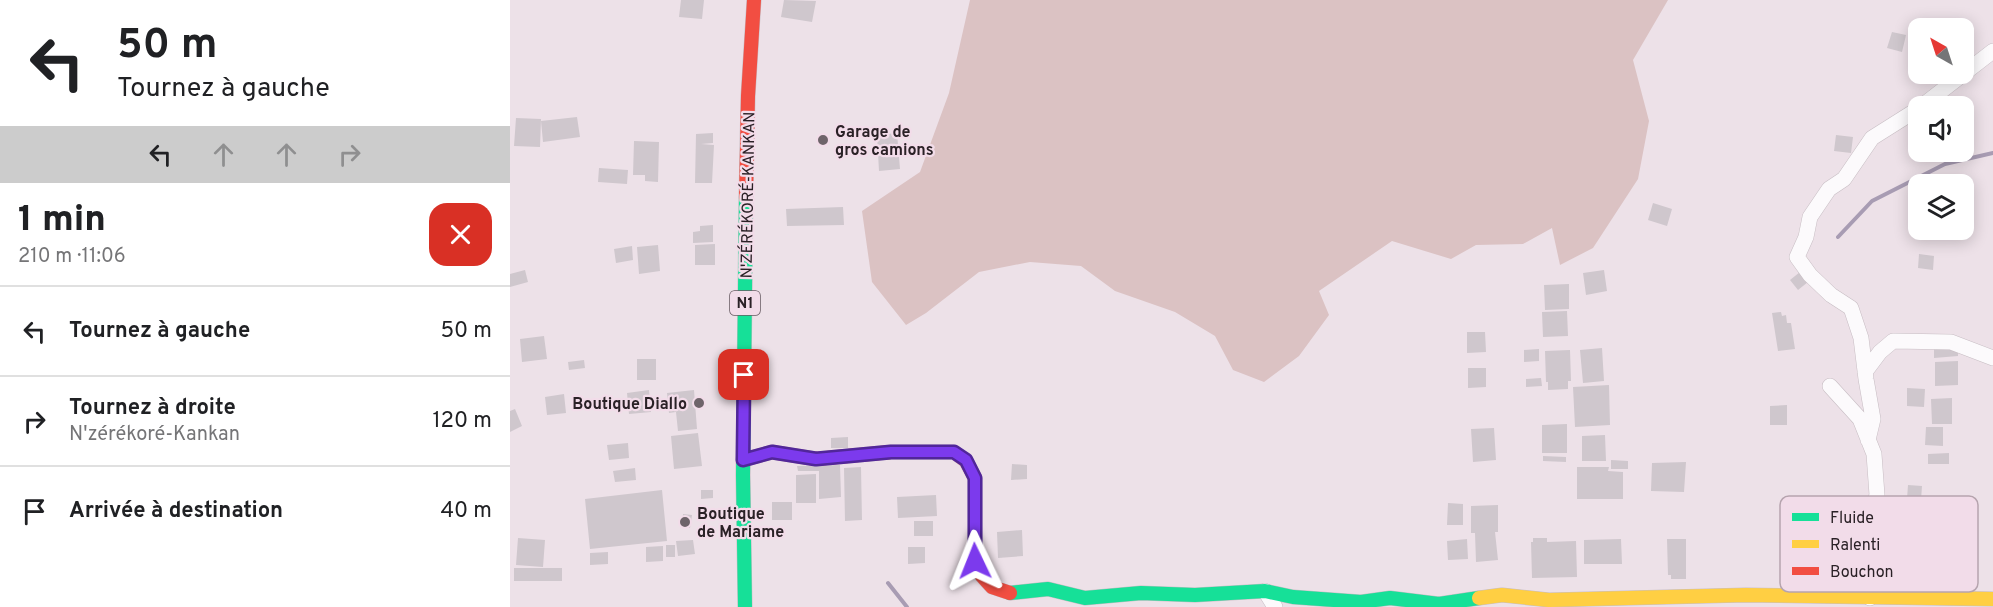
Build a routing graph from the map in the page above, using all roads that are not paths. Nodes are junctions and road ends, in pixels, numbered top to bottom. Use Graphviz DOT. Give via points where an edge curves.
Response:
graph roads {
  1 [pos="754,0"];
  2 [pos="1993,51"];
  3 [pos="1935,96"];
  4 [pos="1908,116"];
  5 [pos="1993,358"];
  6 [pos="1865,372"];
  7 [pos="1830,386"];
  8 [pos="1868,440"];
  9 [pos="743,460"];
  10 [pos="1877,496"];
  11 [pos="1265,591"];
  12 [pos="1870,592"];
  13 [pos="1870,598"];
  14 [pos="1993,599"];
  15 [pos="745,607"];
  16 [pos="1275,607"];
  1 -- 9 [label="main road, N'ZÉRÉKORÉ-KANKAN / N1" via="749,82"];
  2 -- 3 [label="street"];
  4 -- 6 [label="street" via="1872,138 1844,179 1829,189 1810,217 1797,257 1831,295 1851,308 1861,338"];
  5 -- 6 [label="street" via="1951,342 1893,341"];
  6 -- 8 [label="street" via="1873,419"];
  7 -- 8 [label="street" via="1860,419"];
  8 -- 10 [label="street" via="1874,454"];
  9 -- 11 [label="main road" via="772,452 816,459 891,452 954,452 966,460 975,478 975,561 992,586 1012,593 1048,589 1085,598"];
  9 -- 15 [label="main road, N'ZÉRÉKORÉ-KANKAN / N1"];
  11 -- 13 [label="main road" via="1293,597 1361,602 1390,598 1439,604 1502,596 1549,600 1746,595"];
  11 -- 16 [label="street"];
  12 -- 13 [label="street"];
  13 -- 14 [label="main road"];
}
